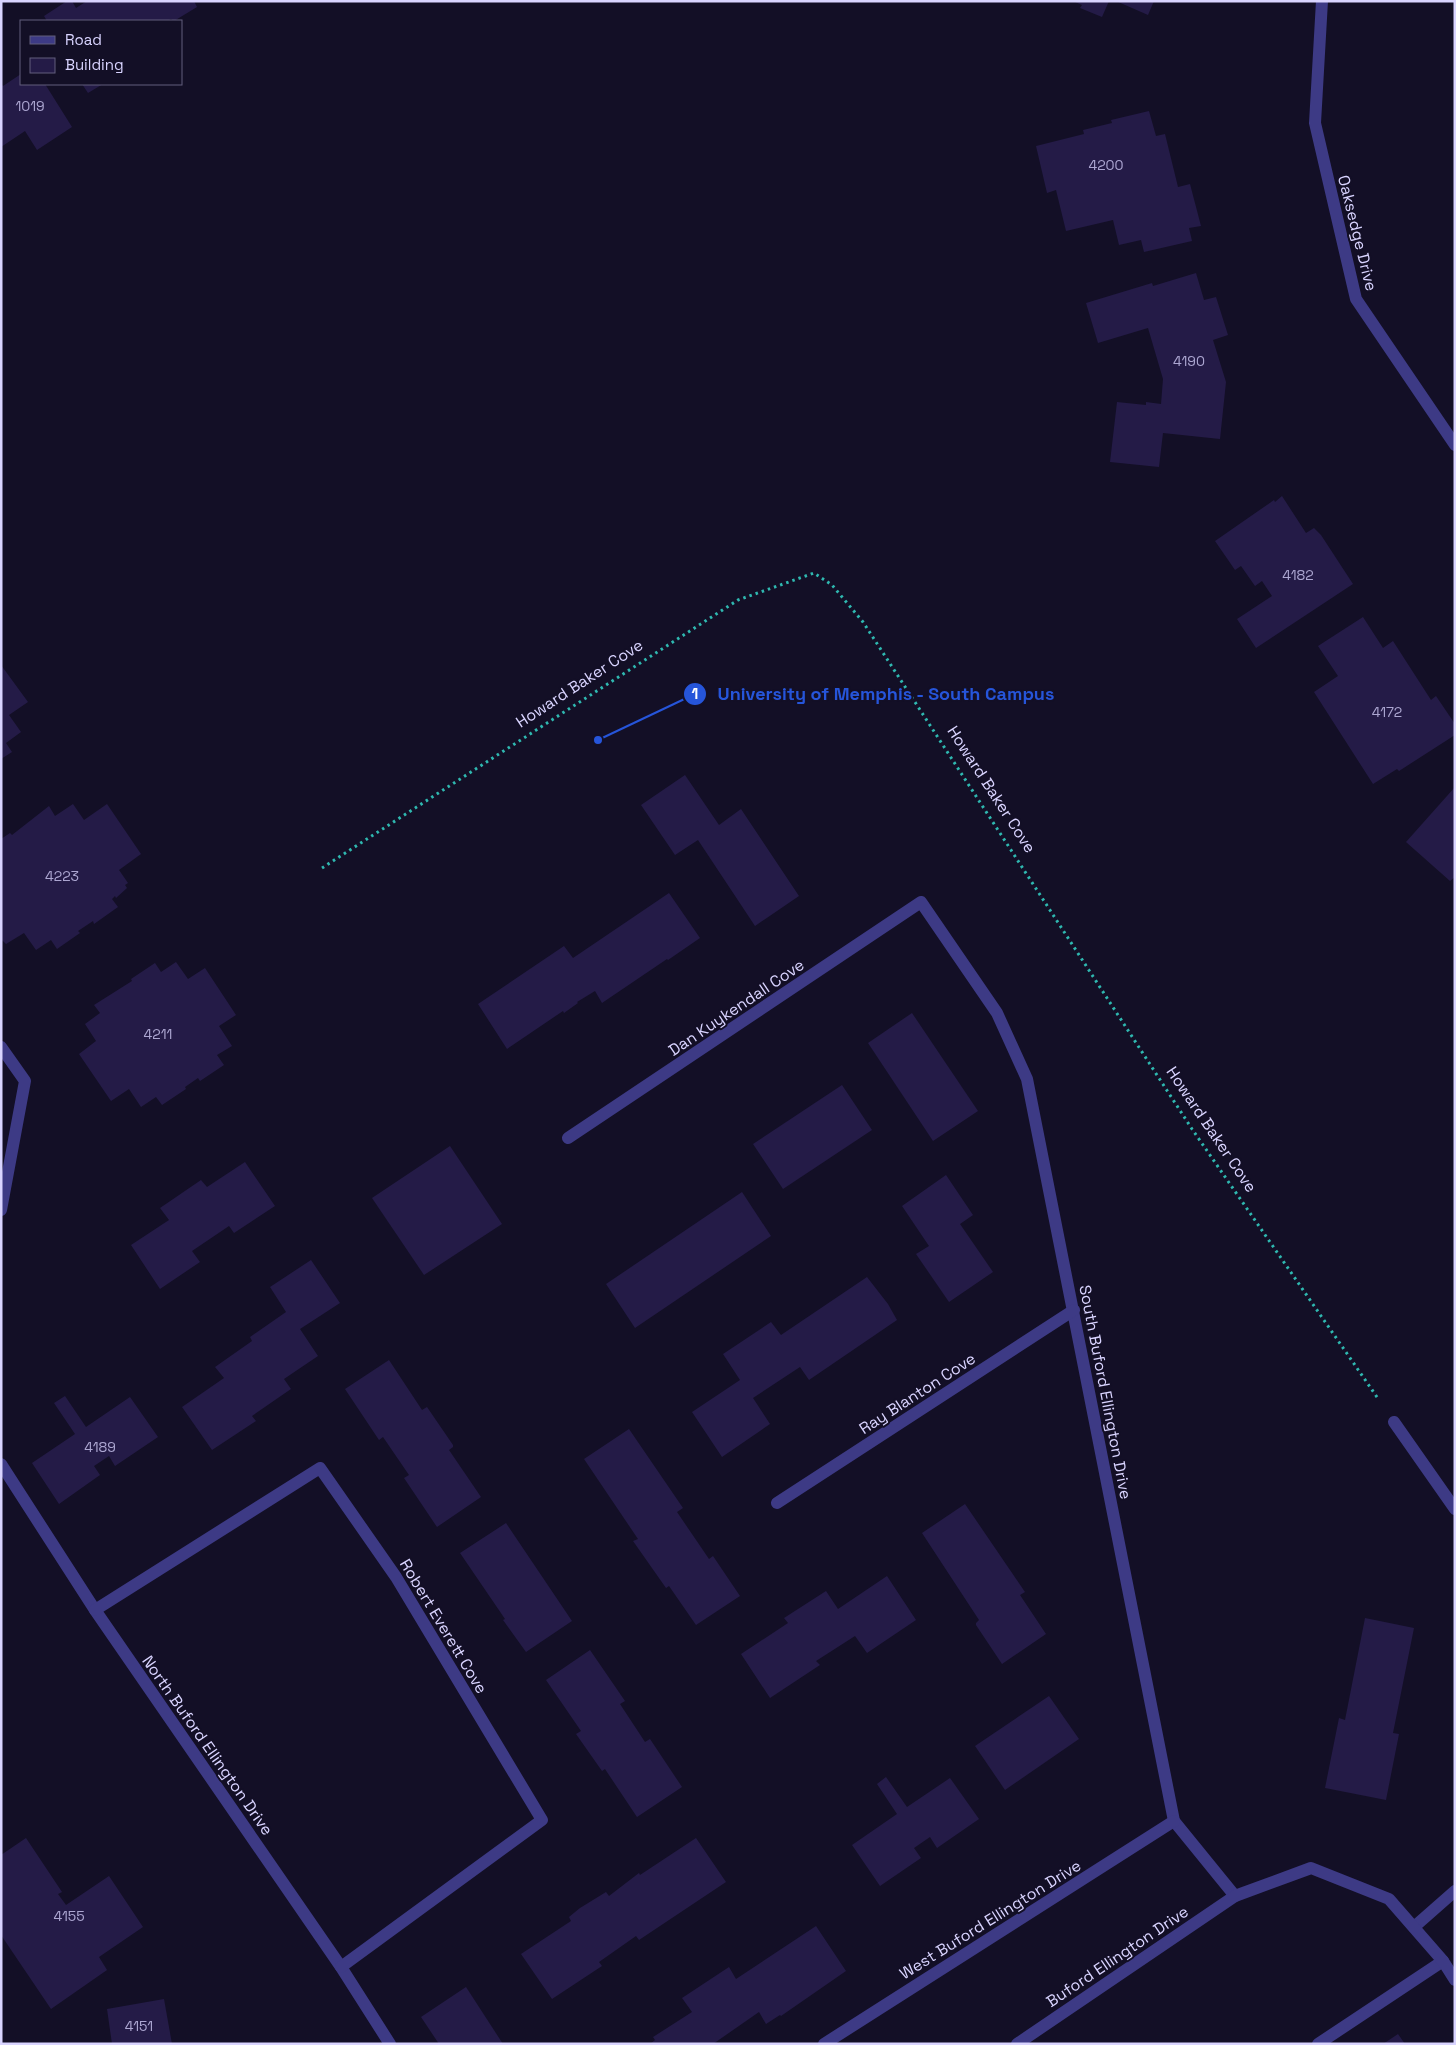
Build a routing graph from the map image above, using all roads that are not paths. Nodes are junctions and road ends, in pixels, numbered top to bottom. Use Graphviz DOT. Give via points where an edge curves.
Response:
graph roads {
  1 [pos="1322,1"];
  2 [pos="1455,445"];
  3 [pos="921,902"];
  4 [pos="1,1047"];
  5 [pos="568,1138"];
  6 [pos="1,1210"];
  7 [pos="1074,1310"];
  8 [pos="1394,1422"];
  9 [pos="1,1464"];
  10 [pos="777,1503"];
  11 [pos="1455,1509"];
  12 [pos="95,1610"];
  13 [pos="1174,1821"];
  14 [pos="1455,1891"];
  15 [pos="1235,1896"];
  16 [pos="1414,1927"];
  17 [pos="1443,1961"];
  18 [pos="341,1967"];
  19 [pos="1455,1980"];
  20 [pos="390,2044"];
  21 [pos="824,2044"];
  22 [pos="1017,2044"];
  23 [pos="1318,2044"];
  1 -- 2 [label="street, Oaksedge Drive" via="1315,124 1356,298"];
  3 -- 5 [label="street, Dan Kuykendall Cove"];
  3 -- 7 [label="street, South Buford Ellington Drive" via="998,1013 1027,1079"];
  4 -- 6 [label="street" via="25,1081"];
  7 -- 10 [label="street, Ray Blanton Cove"];
  7 -- 13 [label="street, South Buford Ellington Drive"];
  8 -- 11 [label="street"];
  9 -- 12 [label="street, North Buford Ellington Drive"];
  12 -- 18 [label="street, North Buford Ellington Drive"];
  12 -- 18 [label="street, Robert Everett Cove" via="320,1468 396,1577 542,1820"];
  13 -- 15 [label="street, South Buford Ellington Drive"];
  13 -- 21 [label="street, West Buford Ellington Drive"];
  14 -- 16 [label="street"];
  15 -- 16 [label="street, Buford Ellington Drive" via="1310,1868 1389,1899"];
  15 -- 22 [label="street, Buford Ellington Drive"];
  16 -- 17 [label="street, Buford Ellington Drive"];
  17 -- 19 [label="street, Buford Ellington Drive"];
  17 -- 23 [label="street"];
  18 -- 20 [label="street, North Buford Ellington Drive"];
}
